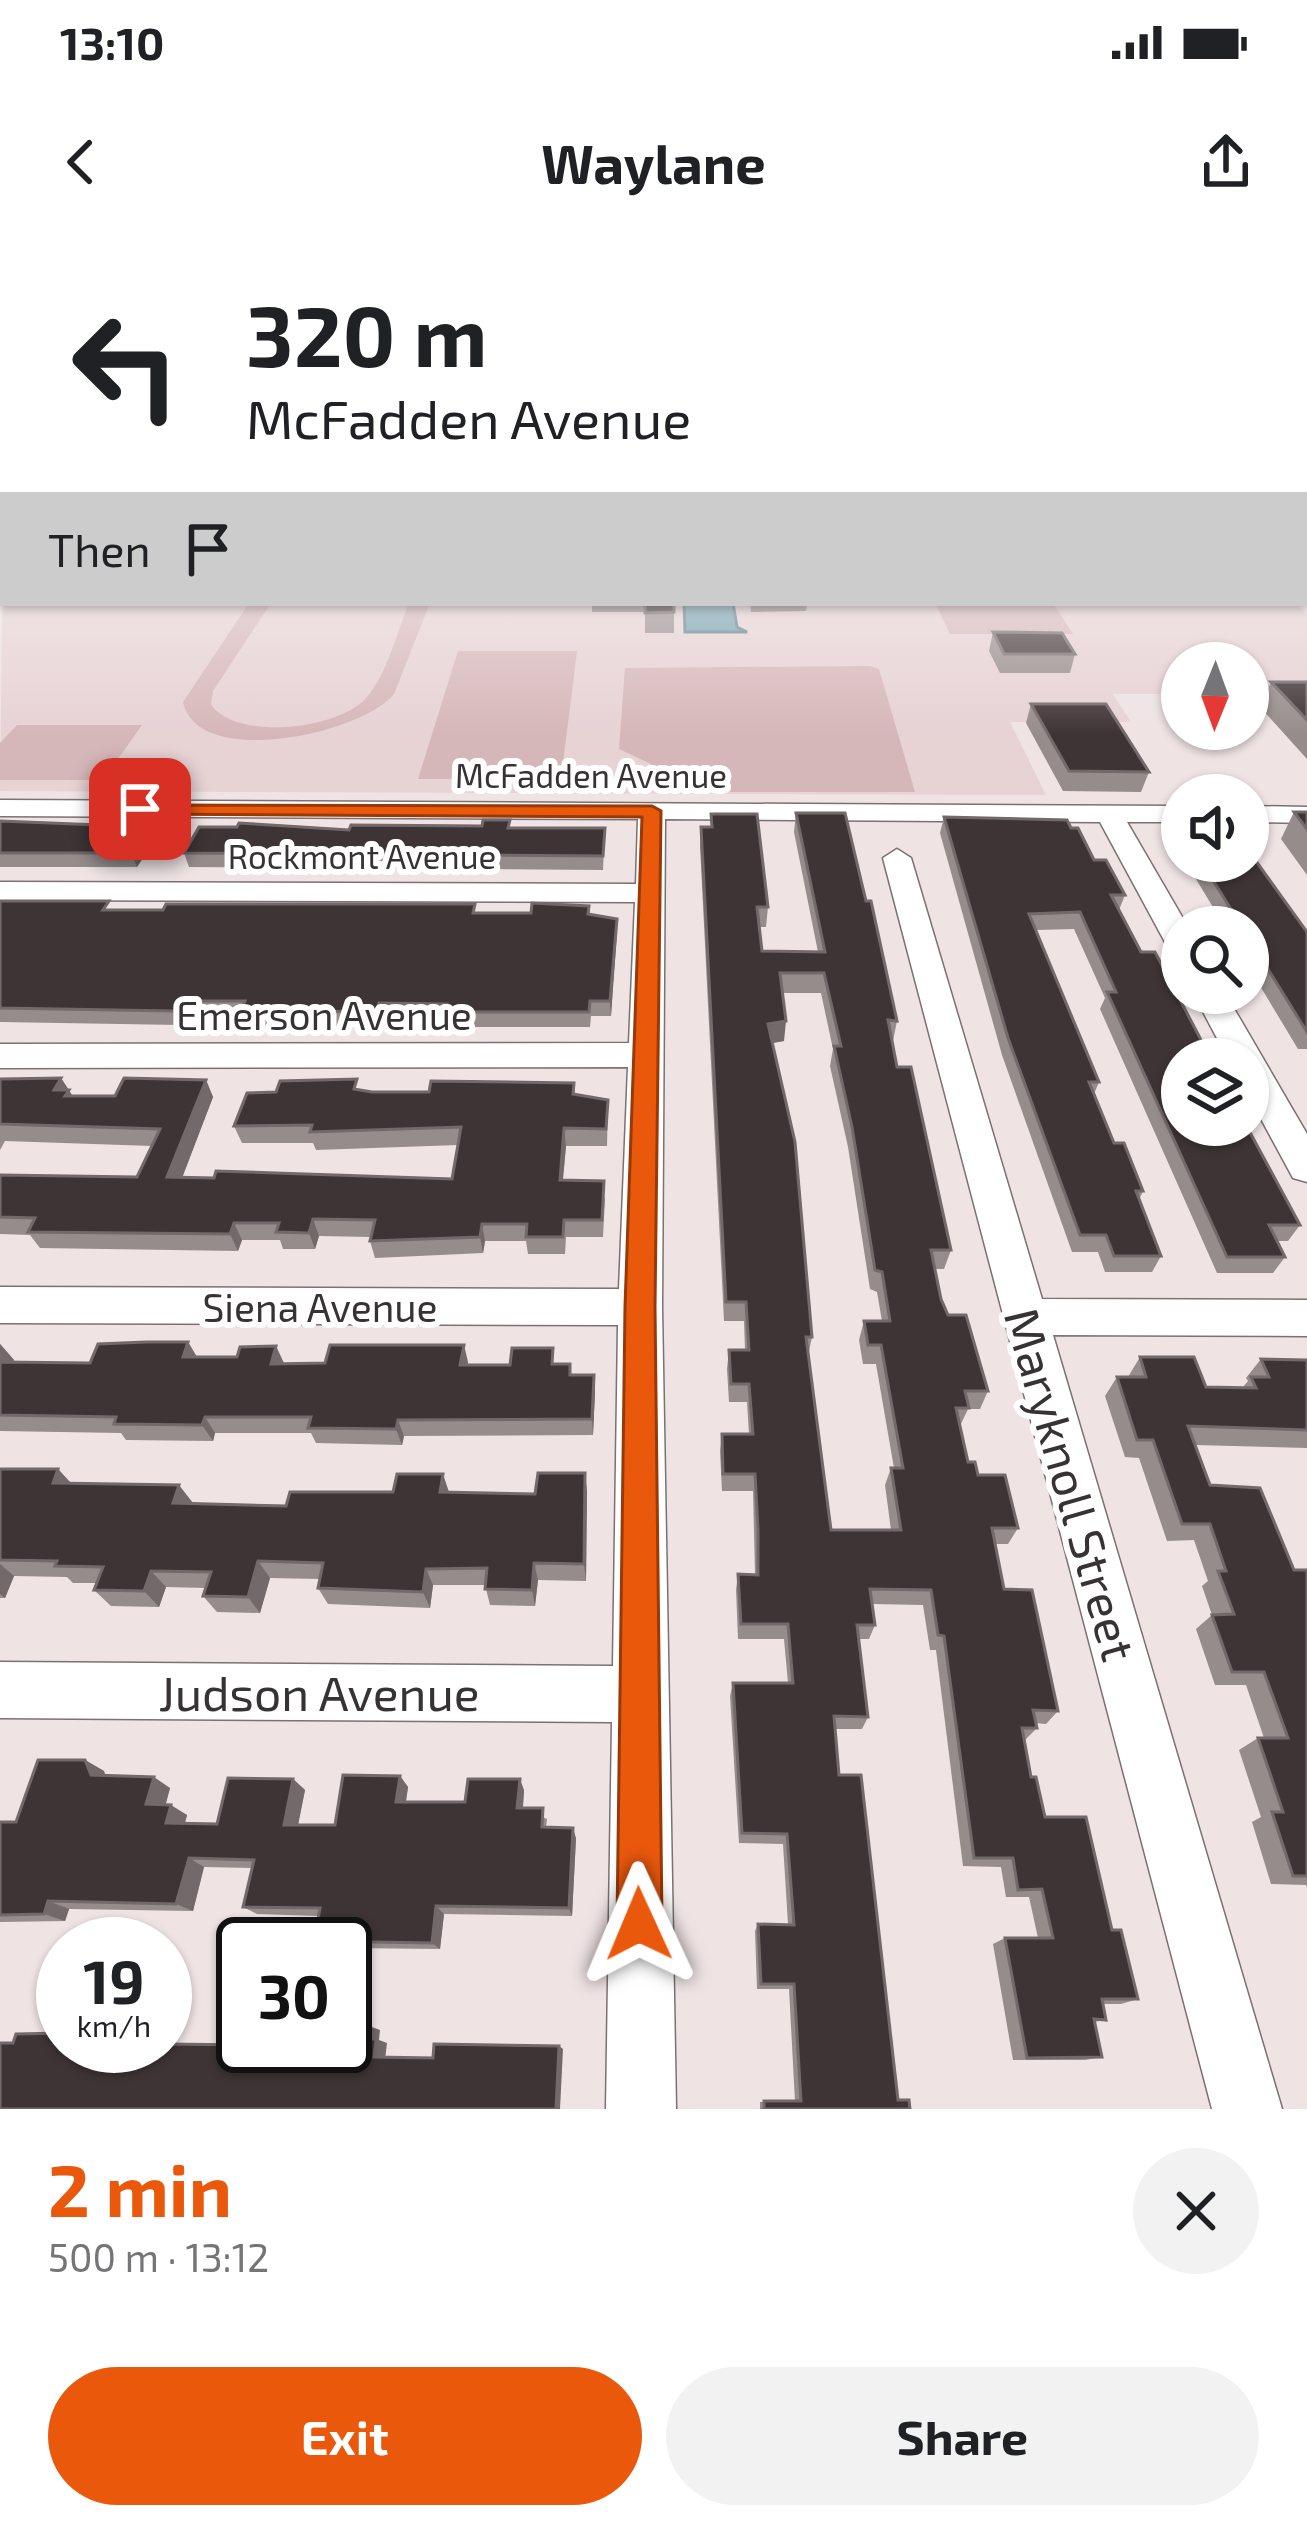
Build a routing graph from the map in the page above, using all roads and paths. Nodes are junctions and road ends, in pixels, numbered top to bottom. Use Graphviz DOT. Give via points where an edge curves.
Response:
graph roads {
  1 [pos="0,808"];
  2 [pos="652,811"];
  3 [pos="1109,814"];
  4 [pos="1161,814"];
  5 [pos="1269,814"];
  6 [pos="1307,814"];
  7 [pos="897,859"];
  8 [pos="0,891"];
  9 [pos="653,893"];
  10 [pos="1161,907"];
  11 [pos="647,1055"];
  12 [pos="0,1057"];
  13 [pos="1269,1100"];
  14 [pos="1307,1168"];
  15 [pos="0,1305"];
  16 [pos="640,1307"];
  17 [pos="1026,1317"];
  18 [pos="1307,1318"];
  19 [pos="0,1690"];
  20 [pos="637,1694"];
  21 [pos="641,2109"];
  22 [pos="1247,2109"];
  1 -- 2 [label="street, McFadden Avenue"];
  2 -- 3 [label="street, McFadden Avenue"];
  2 -- 9 [label="street"];
  3 -- 4 [label="street, McFadden Avenue"];
  3 -- 10 [label="street"];
  5 -- 6 [label="street"];
  7 -- 17 [label="street, Maryknoll Street"];
  8 -- 9 [label="street, Rockmont Avenue"];
  9 -- 11 [label="street"];
  11 -- 12 [label="street, Emerson Avenue"];
  11 -- 16 [label="street"];
  13 -- 14 [label="street"];
  15 -- 16 [label="street, Siena Avenue"];
  16 -- 20 [label="street"];
  17 -- 18 [label="street"];
  17 -- 22 [label="street, Maryknoll Street"];
  19 -- 20 [label="street, Judson Avenue"];
  20 -- 21 [label="street"];
}
